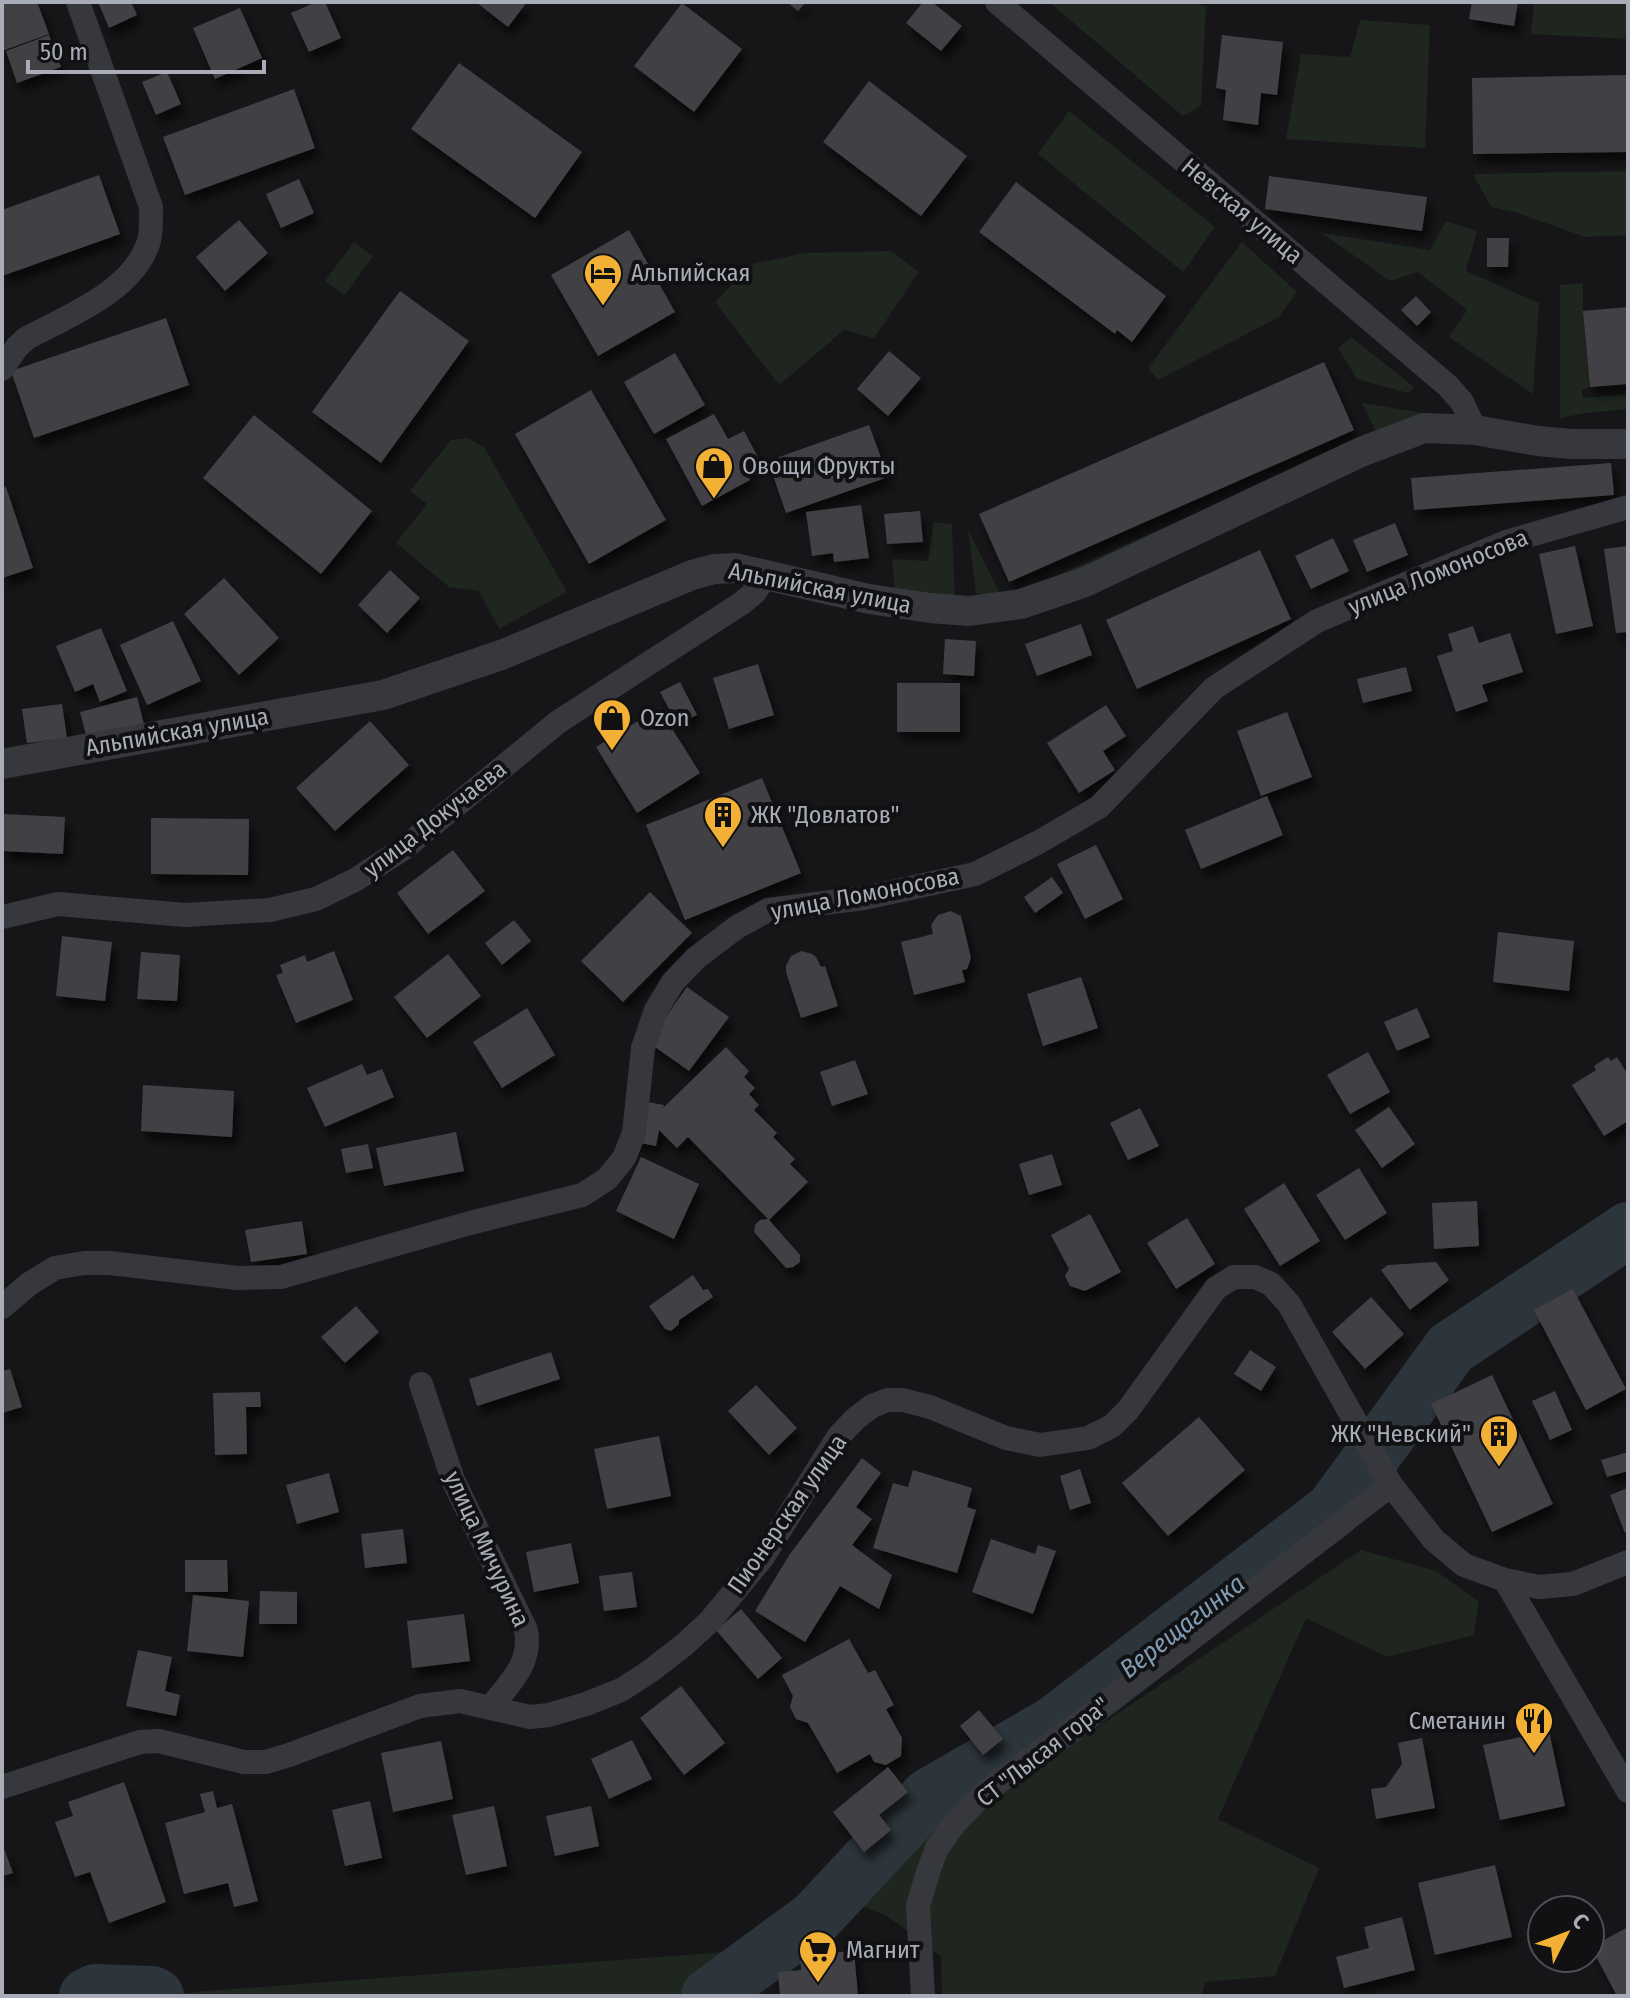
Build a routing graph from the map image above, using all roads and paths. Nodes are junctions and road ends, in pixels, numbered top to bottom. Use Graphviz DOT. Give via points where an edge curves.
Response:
graph roads {
  1 [pos="78,2"];
  2 [pos="997,2"];
  3 [pos="2,369"];
  4 [pos="1475,430"];
  5 [pos="1628,444"];
  6 [pos="1628,507"];
  7 [pos="766,575"];
  8 [pos="2,764"];
  9 [pos="2,917"];
  10 [pos="2,1307"];
  11 [pos="421,1384"];
  12 [pos="1391,1485"];
  13 [pos="1628,1562"];
  14 [pos="1505,1580"];
  15 [pos="491,1707"];
  16 [pos="2,1787"];
  17 [pos="1628,1791"];
  18 [pos="923,1996"];
  1 -- 3 [label="street" via="151,207 148,245 120,283 27,338"];
  2 -- 4 [label="street, Невская улица" via="1448,386"];
  4 -- 5 [label="street, Альпийская улица" via="1538,441"];
  4 -- 7 [label="street, Альпийская улица" via="1424,428 1396,438 1085,582 1021,604 969,611 930,608"];
  6 -- 10 [label="street, улица Ломоносова" via="1506,542 1317,621 1214,688 1099,807 975,874 864,898 768,910 737,927 696,958 656,1010 643,1048 634,1133 624,1158 607,1179 582,1195 281,1277 237,1278 110,1263 55,1268"];
  7 -- 8 [label="street, Альпийская улица" via="735,568 692,575 504,654 383,695"];
  7 -- 9 [label="street, улица Докучаева" via="742,603 558,722 403,849 316,899 270,910 185,915 58,904"];
  11 -- 15 [label="street, улица Мичурина" via="453,1480 526,1630 522,1666"];
  12 -- 14 [label="street" via="1434,1540 1464,1565"];
  12 -- 15 [label="street, Пионерская улица" via="1289,1304 1271,1284 1234,1277 1216,1288 1128,1410 1088,1438 1040,1445 903,1400 872,1406 838,1437 742,1584 684,1645 621,1690 586,1704 530,1717"];
  12 -- 18 [label="street, СТ \"Лысая гора\"" via="985,1792 954,1824 937,1848 918,1906"];
  13 -- 14 [label="street" via="1573,1584 1539,1587"];
  14 -- 17 [label="street"];
  15 -- 16 [label="street, Пионерская улица" via="460,1701 420,1706 266,1762 140,1742"];
}
